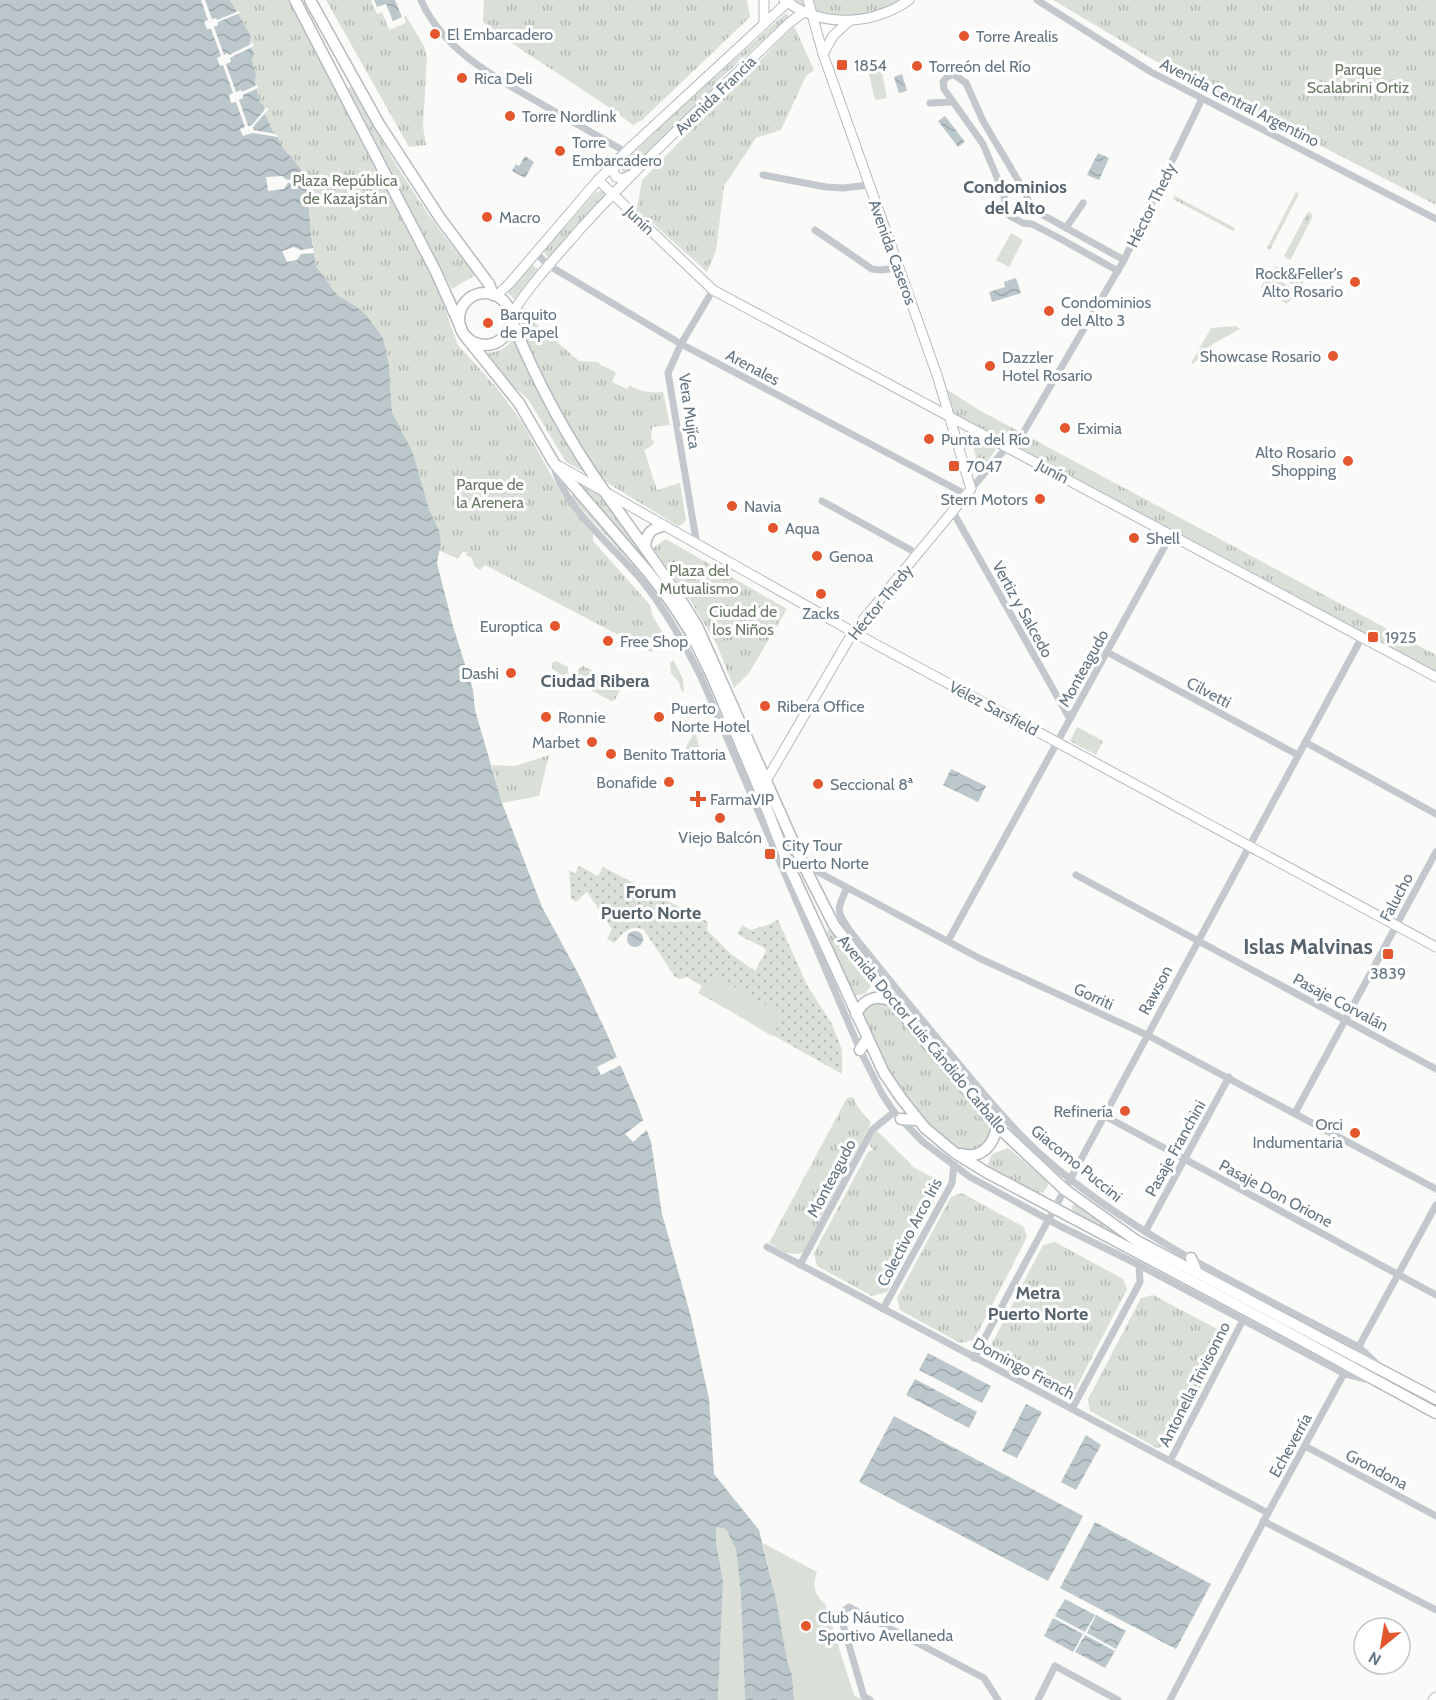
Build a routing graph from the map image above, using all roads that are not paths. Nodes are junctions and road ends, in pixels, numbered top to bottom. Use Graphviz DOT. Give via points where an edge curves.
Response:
graph roads {
  1 [pos="295,0"];
  2 [pos="310,0"];
  3 [pos="421,0"];
  4 [pos="765,0"];
  5 [pos="808,0"];
  6 [pos="909,0"];
  7 [pos="1037,0"];
  8 [pos="787,1"];
  9 [pos="808,14"];
  10 [pos="849,21"];
  11 [pos="764,24"];
  12 [pos="823,54"];
  13 [pos="1202,99"];
  14 [pos="953,102"];
  15 [pos="930,103"];
  16 [pos="626,152"];
  17 [pos="617,161"];
  18 [pos="632,175"];
  19 [pos="764,175"];
  20 [pos="598,180"];
  21 [pos="870,185"];
  22 [pos="613,194"];
  23 [pos="1083,203"];
  24 [pos="1036,213"];
  25 [pos="1436,219"];
  26 [pos="1032,224"];
  27 [pos="1066,228"];
  28 [pos="815,230"];
  29 [pos="535,252"];
  30 [pos="1124,260"];
  31 [pos="548,265"];
  32 [pos="899,268"];
  33 [pos="1118,271"];
  34 [pos="713,290"];
  35 [pos="495,295"];
  36 [pos="511,317"];
  37 [pos="463,332"];
  38 [pos="681,344"];
  39 [pos="949,418"];
  40 [pos="1023,433"];
  41 [pos="1008,446"];
  42 [pos="554,463"];
  43 [pos="969,492"];
  44 [pos="605,493"];
  45 [pos="822,501"];
  46 [pos="953,512"];
  47 [pos="663,526"];
  48 [pos="1171,535"];
  49 [pos="697,545"];
  50 [pos="645,548"];
  51 [pos="918,554"];
  52 [pos="853,632"];
  53 [pos="1362,637"];
  54 [pos="1107,652"];
  55 [pos="1436,677"];
  56 [pos="1070,719"];
  57 [pos="1058,742"];
  58 [pos="1305,742"];
  59 [pos="1298,755"];
  60 [pos="766,779"];
  61 [pos="760,791"];
  62 [pos="754,802"];
  63 [pos="1436,814"];
  64 [pos="1249,846"];
  65 [pos="1436,852"];
  66 [pos="802,864"];
  67 [pos="1076,875"];
  68 [pos="847,888"];
  69 [pos="1396,926"];
  70 [pos="1197,940"];
  71 [pos="948,941"];
  72 [pos="1436,947"];
  73 [pos="893,1002"];
  74 [pos="856,1014"];
  75 [pos="1346,1020"];
  76 [pos="1146,1035"];
  77 [pos="867,1039"];
  78 [pos="860,1050"];
  79 [pos="1436,1069"];
  80 [pos="1229,1077"];
  81 [pos="1295,1113"];
  82 [pos="898,1115"];
  83 [pos="1103,1115"];
  84 [pos="917,1120"];
  85 [pos="997,1126"];
  86 [pos="1019,1133"];
  87 [pos="1017,1146"];
  88 [pos="955,1153"];
  89 [pos="1185,1159"];
  90 [pos="954,1165"];
  91 [pos="1070,1178"];
  92 [pos="1064,1189"];
  93 [pos="1436,1189"];
  94 [pos="1436,1205"];
  95 [pos="1054,1208"];
  96 [pos="1048,1220"];
  97 [pos="1145,1232"];
  98 [pos="767,1247"];
  99 [pos="1131,1249"];
  100 [pos="1191,1258"];
  101 [pos="800,1265"];
  102 [pos="1139,1265"];
  103 [pos="1197,1274"];
  104 [pos="1398,1275"];
  105 [pos="1436,1295"];
  106 [pos="883,1309"];
  107 [pos="1243,1320"];
  108 [pos="1274,1325"];
  109 [pos="1282,1341"];
  110 [pos="974,1358"];
  111 [pos="1352,1361"];
  112 [pos="1436,1399"];
  113 [pos="1072,1410"];
  114 [pos="1436,1413"];
  115 [pos="1305,1446"];
  116 [pos="1170,1461"];
  117 [pos="1268,1513"];
  118 [pos="1436,1516"];
  119 [pos="1263,1521"];
  120 [pos="1436,1610"];
  121 [pos="867,1698"];
  122 [pos="998,1700"];
  123 [pos="1038,1700"];
  124 [pos="1118,1700"];
  125 [pos="1170,1700"];
  1 -- 37 [label="main road, Avenida Doctor Luis Cándido Carballo"];
  2 -- 35 [label="main road" via="384,133"];
  3 -- 16 [label="street" via="440,30 479,66"];
  4 -- 11 [label="main road"];
  5 -- 9 [label="main road, Avenida Caseros"];
  6 -- 10 [label="main road" via="873,18"];
  7 -- 13 [label="street, Avenida Central Argentino"];
  8 -- 9 [label="main road"];
  8 -- 11 [label="main road, Avenida Francia"];
  9 -- 10 [label="main road"];
  9 -- 12 [label="main road, Avenida Caseros"];
  9 -- 18 [label="main road, Avenida Francia" via="789,23"];
  10 -- 12 [label="main road" via="833,36"];
  11 -- 16 [label="main road, Avenida Francia"];
  12 -- 21 [label="main road, Avenida Caseros"];
  13 -- 25 [label="street, Avenida Central Argentino"];
  13 -- 30 [label="street, Héctor Thedy"];
  14 -- 15 [label="street"];
  14 -- 24 [label="street" via="943,82 953,74 966,84"];
  14 -- 26 [label="street" via="983,144 1004,194 1005,211 1014,220"];
  16 -- 17 [label="main road, Avenida Francia"];
  17 -- 18 [label="main road" via="613,169 616,177"];
  17 -- 20 [label="main road, Avenida Francia"];
  18 -- 22 [label="main road, Avenida Francia"];
  19 -- 21 [label="street" via="826,187"];
  20 -- 22 [label="main road, Junín"];
  20 -- 29 [label="main road, Avenida Francia"];
  21 -- 32 [label="main road, Avenida Caseros"];
  22 -- 31 [label="main road, Avenida Francia"];
  22 -- 34 [label="main road, Junín"];
  23 -- 27 [label="street"];
  24 -- 26 [label="street" via="1030,220"];
  24 -- 27 [label="street"];
  26 -- 33 [label="street"];
  27 -- 30 [label="street"];
  28 -- 32 [label="street" via="872,269"];
  29 -- 31 [label="street, Arenales"];
  29 -- 35 [label="main road, Avenida Francia"];
  30 -- 33 [label="street, Héctor Thedy"];
  31 -- 36 [label="main road, Avenida Francia"];
  31 -- 38 [label="street, Arenales"];
  32 -- 39 [label="main road, Avenida Caseros"];
  33 -- 40 [label="street, Héctor Thedy"];
  34 -- 38 [label="street, Vera Mujíca"];
  34 -- 39 [label="main road, Junín"];
  35 -- 36 [label="main road" via="503,300"];
  35 -- 37 [label="main road" via="475,296 467,302 460,319"];
  36 -- 37 [label="main road" via="509,330 499,342 490,345 472,342"];
  36 -- 44 [label="main road, Avenida Doctor Luis Cándido Carballo" via="543,390"];
  37 -- 42 [label="main road, Avenida Doctor Luis Cándido Carballo" via="519,403"];
  38 -- 43 [label="street, Arenales"];
  38 -- 49 [label="street, Vera Mujíca" via="668,373"];
  39 -- 41 [label="main road, Junín"];
  39 -- 43 [label="main road, Avenida Caseros"];
  41 -- 43 [label="street, Héctor Thedy"];
  41 -- 48 [label="main road, Junín"];
  42 -- 44 [label="main road, Vélez Sarsfield"];
  42 -- 61 [label="main road, Avenida Doctor Luis Cándido Carballo" via="649,573 690,631"];
  42 -- 62 [label="street, Avenida Doctor Luis Cándido Carballo" via="558,481 571,503 642,581 679,634"];
  43 -- 46 [label="main road, Héctor Thedy"];
  44 -- 47 [label="main road, Vélez Sarsfield"];
  44 -- 50 [label="main road, Avenida Doctor Luis Cándido Carballo"];
  45 -- 51 [label="street"];
  46 -- 51 [label="main road, Héctor Thedy"];
  46 -- 56 [label="street, Vertiz y Salcedo"];
  47 -- 49 [label="main road, Vélez Sarsfield"];
  47 -- 50 [label="main road" via="649,532"];
  48 -- 53 [label="main road, Junín"];
  48 -- 54 [label="street, Monteagudo"];
  49 -- 52 [label="main road, Vélez Sarsfield"];
  50 -- 60 [label="main road, Avenida Doctor Luis Cándido Carballo" via="697,626"];
  51 -- 52 [label="main road, Héctor Thedy"];
  52 -- 57 [label="main road, Vélez Sarsfield"];
  52 -- 60 [label="main road, Héctor Thedy"];
  53 -- 55 [label="main road, Junín"];
  53 -- 58 [label="street, Rawson"];
  54 -- 56 [label="street, Monteagudo"];
  54 -- 59 [label="street, Cilvetti"];
  56 -- 57 [label="street, Monteagudo"];
  57 -- 64 [label="main road, Vélez Sarsfield"];
  57 -- 71 [label="street, Monteagudo"];
  58 -- 59 [label="street, Rawson"];
  58 -- 63 [label="street"];
  59 -- 64 [label="street, Rawson"];
  60 -- 61 [label="main road, Héctor Thedy"];
  60 -- 66 [label="main road, Avenida Doctor Luis Cándido Carballo"];
  61 -- 62 [label="street, Héctor Thedy"];
  61 -- 74 [label="main road, Avenida Doctor Luis Cándido Carballo" via="789,866"];
  62 -- 78 [label="street, Avenida Doctor Luis Cándido Carballo"];
  64 -- 69 [label="main road, Vélez Sarsfield"];
  64 -- 70 [label="street, Rawson"];
  65 -- 69 [label="street, Falucho"];
  66 -- 68 [label="street, Gorriti"];
  66 -- 73 [label="main road, Avenida Doctor Luis Cándido Carballo" via="834,925"];
  67 -- 70 [label="street, Pasaje Corvalán"];
  68 -- 71 [label="street, Gorriti"];
  68 -- 86 [label="street, Giacomo Puccini" via="838,907 839,916 912,1009"];
  69 -- 72 [label="main road, Vélez Sarsfield"];
  69 -- 75 [label="street, Falucho"];
  70 -- 75 [label="street, Pasaje Corvalán"];
  70 -- 76 [label="street, Rawson"];
  71 -- 76 [label="street, Gorriti"];
  73 -- 74 [label="main road" via="871,998 861,1004"];
  73 -- 85 [label="main road, Avenida Doctor Luis Cándido Carballo"];
  74 -- 77 [label="main road, Avenida Doctor Luis Cándido Carballo"];
  75 -- 79 [label="street, Pasaje Corvalán"];
  75 -- 81 [label="street, Falucho"];
  76 -- 80 [label="street, Gorriti"];
  76 -- 83 [label="street, Rawson"];
  77 -- 78 [label="main road"];
  77 -- 84 [label="main road, Avenida Doctor Luis Cándido Carballo" via="884,1073"];
  78 -- 82 [label="street, Avenida Doctor Luis Cándido Carballo" via="882,1094"];
  80 -- 81 [label="street, Gorriti"];
  80 -- 89 [label="street, Pasaje Franchini"];
  81 -- 93 [label="street, Gorriti"];
  82 -- 84 [label="main road"];
  82 -- 90 [label="street, Avenida Doctor Luis Cándido Carballo" via="923,1142"];
  82 -- 101 [label="street, Monteagudo" via="872,1130"];
  83 -- 89 [label="street, Pasaje Don Orione"];
  83 -- 91 [label="street, Rawson"];
  84 -- 88 [label="main road, Avenida Doctor Luis Cándido Carballo"];
  85 -- 87 [label="main road, Avenida Doctor Luis Cándido Carballo"];
  85 -- 88 [label="main road" via="989,1148 966,1156"];
  86 -- 87 [label="main road"];
  86 -- 91 [label="street, Giacomo Puccini"];
  87 -- 92 [label="main road, Avenida Doctor Luis Cándido Carballo"];
  88 -- 95 [label="main road, Avenida Doctor Luis Cándido Carballo"];
  89 -- 97 [label="street, Pasaje Franchini"];
  89 -- 104 [label="street, Pasaje Don Orione"];
  90 -- 96 [label="street, Avenida Doctor Luis Cándido Carballo"];
  90 -- 106 [label="street, Colectivo Arco Iris" via="952,1183"];
  91 -- 92 [label="street, Rawson"];
  91 -- 97 [label="street, Giacomo Puccini"];
  92 -- 95 [label="street, Rawson"];
  92 -- 103 [label="main road, Avenida Doctor Luis Cándido Carballo" via="1137,1241"];
  94 -- 104 [label="street, Echeverría"];
  95 -- 96 [label="street, Rawson"];
  95 -- 99 [label="main road, Avenida Doctor Luis Cándido Carballo"];
  96 -- 102 [label="street, Avenida Doctor Luis Cándido Carballo"];
  96 -- 110 [label="street, Rawson"];
  97 -- 100 [label="street, Giacomo Puccini"];
  98 -- 101 [label="street, Domingo French"];
  99 -- 102 [label="main road"];
  99 -- 108 [label="main road, Avenida Doctor Luis Cándido Carballo"];
  100 -- 103 [label="main road"];
  100 -- 111 [label="street, Giacomo Puccini"];
  101 -- 106 [label="street, Domingo French"];
  102 -- 107 [label="street, Avenida Doctor Luis Cándido Carballo"];
  102 -- 113 [label="street" via="1140,1282"];
  103 -- 111 [label="main road, Avenida Doctor Luis Cándido Carballo"];
  104 -- 105 [label="street, Pasaje Don Orione"];
  104 -- 111 [label="street, Echeverría"];
  106 -- 110 [label="street, Domingo French"];
  107 -- 109 [label="street, Avenida Doctor Luis Cándido Carballo"];
  107 -- 116 [label="street, Antonella Trivisonno"];
  108 -- 109 [label="main road"];
  108 -- 111 [label="main road, Avenida Doctor Luis Cándido Carballo"];
  109 -- 111 [label="street, Avenida Doctor Luis Cándido Carballo"];
  110 -- 113 [label="street, Domingo French"];
  111 -- 112 [label="main road, Avenida Doctor Luis Cándido Carballo" via="1384,1371"];
  111 -- 114 [label="main road, Avenida Doctor Luis Cándido Carballo" via="1378,1382"];
  111 -- 115 [label="street, Echeverría"];
  113 -- 116 [label="street, Domingo French"];
  115 -- 117 [label="street, Echeverría"];
  115 -- 118 [label="street, Grondona"];
  116 -- 117 [label="street, Domingo French"];
  117 -- 119 [label="street, Echeverría"];
  119 -- 120 [label="street"];
  119 -- 125 [label="street, Echeverría"];
  121 -- 122 [label="street" via="840,1614 849,1607 984,1678"];
  123 -- 124 [label="street" via="1055,1666"];
}
